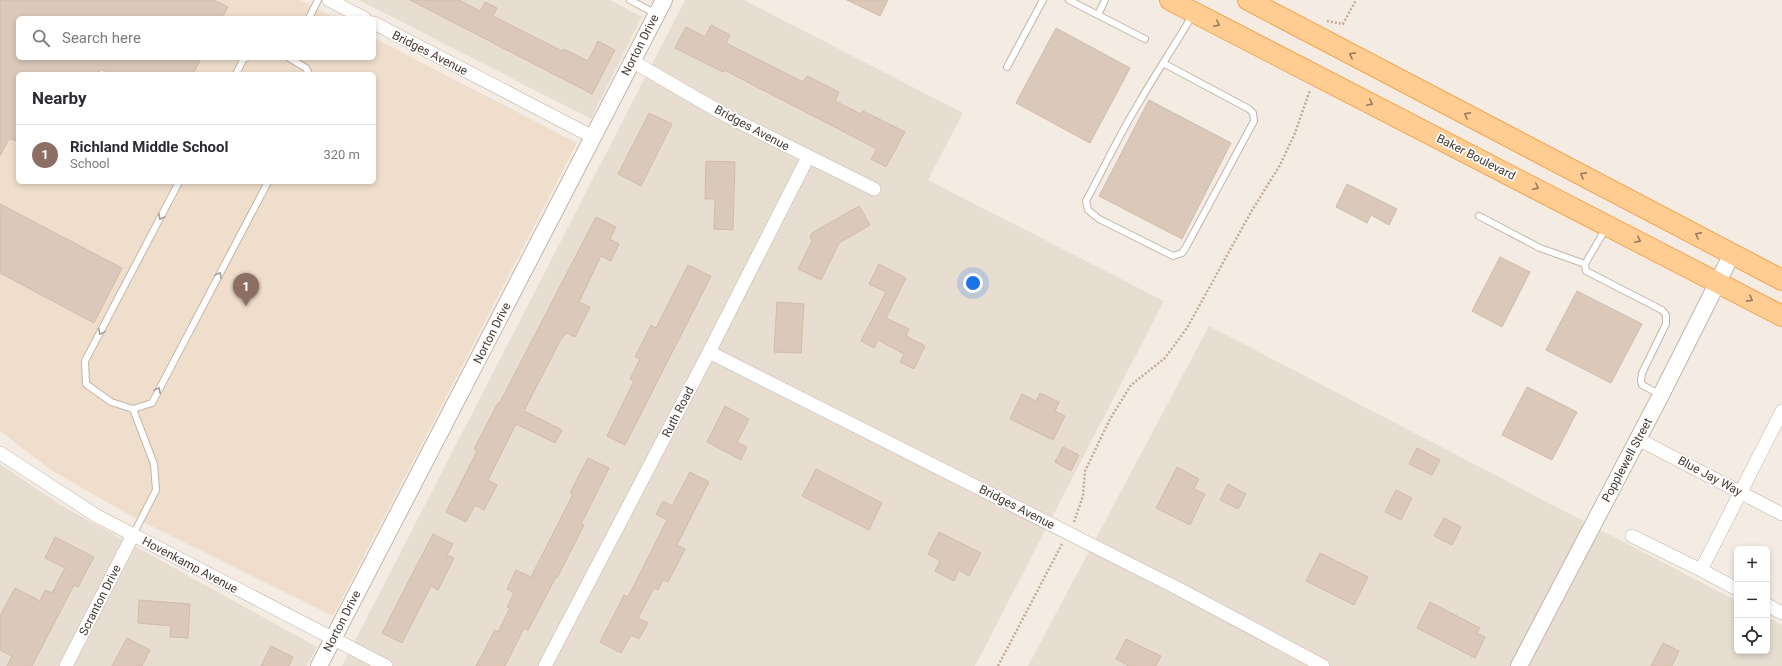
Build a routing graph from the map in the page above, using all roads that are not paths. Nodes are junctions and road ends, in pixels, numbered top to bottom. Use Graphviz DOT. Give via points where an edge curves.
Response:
graph roads {
  1 [pos="318,0"];
  2 [pos="329,0"];
  3 [pos="630,0"];
  4 [pos="1043,0"];
  5 [pos="1069,0"];
  6 [pos="1106,0"];
  7 [pos="1170,0"];
  8 [pos="1248,0"];
  9 [pos="660,7"];
  10 [pos="1194,12"];
  11 [pos="1098,15"];
  12 [pos="310,16"];
  13 [pos="360,16"];
  14 [pos="376,24"];
  15 [pos="1145,39"];
  16 [pos="243,60"];
  17 [pos="292,60"];
  18 [pos="632,61"];
  19 [pos="1163,63"];
  20 [pos="1007,67"];
  21 [pos="237,72"];
  22 [pos="308,72"];
  23 [pos="593,137"];
  24 [pos="808,157"];
  25 [pos="178,184"];
  26 [pos="267,184"];
  27 [pos="874,189"];
  28 [pos="1479,216"];
  29 [pos="1608,225"];
  30 [pos="1732,254"];
  31 [pos="1585,264"];
  32 [pos="1782,280"];
  33 [pos="1718,282"];
  34 [pos="1782,316"];
  35 [pos="709,352"];
  36 [pos="1661,395"];
  37 [pos="133,409"];
  38 [pos="1782,411"];
  39 [pos="1638,439"];
  40 [pos="0,453"];
  41 [pos="1740,493"];
  42 [pos="1782,514"];
  43 [pos="133,535"];
  44 [pos="1632,536"];
  45 [pos="1701,570"];
  46 [pos="1734,587"];
  47 [pos="1770,607"];
  48 [pos="1782,613"];
  49 [pos="333,639"];
  50 [pos="66,666"];
  51 [pos="319,666"];
  52 [pos="386,666"];
  53 [pos="545,666"];
  54 [pos="1323,666"];
  55 [pos="1519,666"];
  1 -- 12 [label="lane"];
  2 -- 13 [label="street"];
  3 -- 9 [label="lane"];
  4 -- 20 [label="lane"];
  5 -- 11 [label="lane"];
  6 -- 11 [label="lane"];
  7 -- 10 [label="main road, Baker Boulevard"];
  30 -- 8 [label="main road, one-way"];
  9 -- 18 [label="street, Norton Drive"];
  10 -- 19 [label="lane"];
  10 -- 29 [label="main road, Baker Boulevard, one-way"];
  11 -- 15 [label="lane"];
  14 -- 23 [label="street, Bridges Avenue"];
  16 -- 21 [label="lane"];
  17 -- 22 [label="lane" via="306,68"];
  18 -- 23 [label="street, Norton Drive"];
  18 -- 24 [label="street, Bridges Avenue" via="727,116"];
  19 -- 19 [label="lane" via="1086,201 1088,210 1099,219 1174,256 1182,253 1186,247 1254,121 1253,113 1249,109"];
  23 -- 49 [label="street, Norton Drive"];
  24 -- 27 [label="street, Bridges Avenue"];
  24 -- 35 [label="street, Ruth Road"];
  25 -- 37 [label="lane, one-way" via="85,361 86,384 110,402"];
  37 -- 26 [label="lane, one-way" via="152,403"];
  28 -- 31 [label="lane" via="1540,248"];
  29 -- 31 [label="lane"];
  29 -- 33 [label="main road, Baker Boulevard, one-way"];
  30 -- 32 [label="main road"];
  30 -- 33 [label="street, Popplewell Street"];
  31 -- 36 [label="lane" via="1586,271 1662,310 1666,315 1666,324 1640,380 1642,386"];
  33 -- 34 [label="main road, Baker Boulevard, one-way"];
  33 -- 36 [label="street, Popplewell Street"];
  35 -- 53 [label="street, Ruth Road"];
  35 -- 54 [label="street, Bridges Avenue" via="1178,589"];
  36 -- 39 [label="street, Popplewell Street"];
  37 -- 43 [label="lane" via="154,464 156,490"];
  38 -- 41 [label="street"];
  39 -- 41 [label="street, Blue Jay Way"];
  39 -- 55 [label="street, Popplewell Street"];
  40 -- 43 [label="street, Hovenkamp Avenue" via="97,516"];
  41 -- 42 [label="street, Blue Jay Way"];
  41 -- 45 [label="street"];
  43 -- 49 [label="street, Hovenkamp Avenue"];
  43 -- 50 [label="street, Scranton Drive"];
  44 -- 45 [label="street"];
  45 -- 46 [label="street"];
  47 -- 48 [label="street"];
  49 -- 51 [label="street, Norton Drive"];
  49 -- 52 [label="street, Hovenkamp Avenue"];
}
